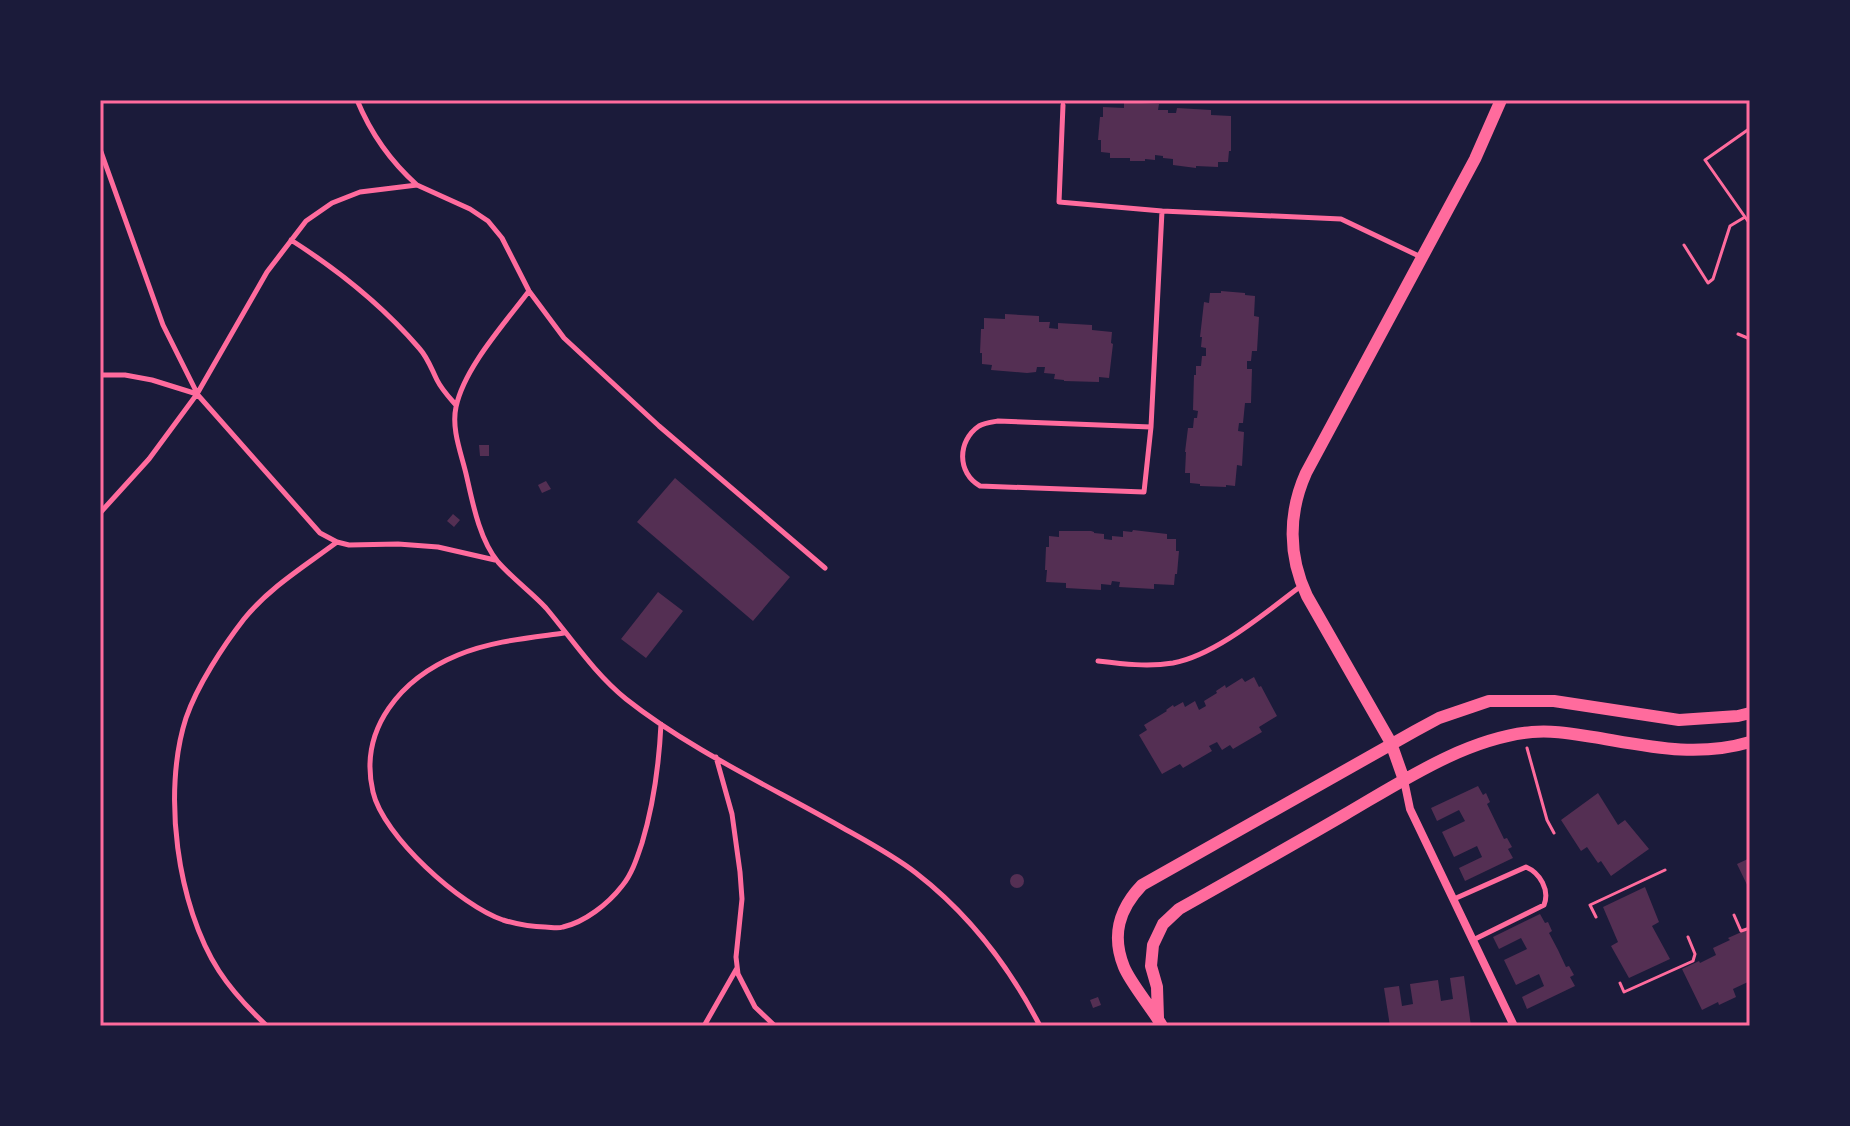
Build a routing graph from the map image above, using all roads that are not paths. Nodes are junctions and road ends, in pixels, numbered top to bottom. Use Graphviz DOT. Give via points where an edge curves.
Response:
graph roads {
  1 [pos="357,100"];
  2 [pos="1501,100"];
  3 [pos="1063,105"];
  4 [pos="100,149"];
  5 [pos="417,185"];
  6 [pos="1162,211"];
  7 [pos="291,240"];
  8 [pos="1422,257"];
  9 [pos="529,291"];
  10 [pos="100,375"];
  11 [pos="197,394"];
  12 [pos="456,405"];
  13 [pos="1151,427"];
  14 [pos="100,513"];
  15 [pos="337,542"];
  16 [pos="496,560"];
  17 [pos="825,568"];
  18 [pos="1302,586"];
  19 [pos="565,633"];
  20 [pos="1098,661"];
  21 [pos="1750,713"];
  22 [pos="661,724"];
  23 [pos="1750,742"];
  24 [pos="1391,743"];
  25 [pos="716,757"];
  26 [pos="1404,780"];
  27 [pos="1453,899"];
  28 [pos="1473,940"];
  29 [pos="737,967"];
  30 [pos="1160,1022"];
  31 [pos="267,1026"];
  32 [pos="704,1026"];
  33 [pos="775,1026"];
  34 [pos="1040,1026"];
  35 [pos="1514,1026"];
  1 -- 5 [label="lane" via="386,153"];
  2 -- 8 [label="street"];
  3 -- 6 [label="lane" via="1059,202"];
  4 -- 11 [label="lane" via="163,325"];
  5 -- 7 [label="lane" via="360,192 332,203 306,221"];
  5 -- 9 [label="lane" via="488,221"];
  6 -- 8 [label="lane" via="1341,219"];
  6 -- 13 [label="lane"];
  7 -- 11 [label="lane"];
  7 -- 12 [label="lane" via="346,276 396,324 429,360"];
  8 -- 18 [label="street" via="1301,482 1292,537"];
  9 -- 12 [label="lane" via="465,379"];
  9 -- 17 [label="lane" via="574,348"];
  10 -- 11 [label="lane" via="152,380"];
  11 -- 14 [label="lane"];
  11 -- 15 [label="lane" via="320,533"];
  12 -- 16 [label="lane" via="454,430 472,503"];
  13 -- 13 [label="lane" via="1144,492 980,486 965,472 962,458 964,446 981,424 998,421"];
  15 -- 16 [label="lane" via="438,547"];
  15 -- 31 [label="lane" via="246,617 214,661 186,717 178,752 177,844 200,934 219,971"];
  16 -- 19 [label="lane"];
  18 -- 20 [label="lane" via="1208,651 1176,663"];
  18 -- 24 [label="street"];
  19 -- 22 [label="lane" via="624,698"];
  19 -- 22 [label="lane" via="492,643 456,656 403,691 382,716 370,762 373,793 406,848 465,899 501,919 561,928 581,920 623,885 636,862 652,811"];
  21 -- 24 [label="street" via="1679,720 1554,701 1489,701 1439,718"];
  22 -- 25 [label="lane"];
  23 -- 26 [label="street" via="1680,751 1534,732 1484,742"];
  24 -- 26 [label="street"];
  24 -- 30 [label="street" via="1142,885 1131,897 1117,937 1124,968"];
  25 -- 29 [label="lane" via="732,814 740,872"];
  25 -- 34 [label="lane" via="915,872 987,942"];
  26 -- 27 [label="street" via="1410,809"];
  26 -- 30 [label="street" via="1179,909 1163,924 1151,966"];
  27 -- 28 [label="street"];
  27 -- 28 [label="lane" via="1526,867 1536,871 1544,887 1547,897 1539,909"];
  28 -- 35 [label="street"];
  29 -- 32 [label="lane"];
  29 -- 33 [label="lane" via="755,1007"];
}
